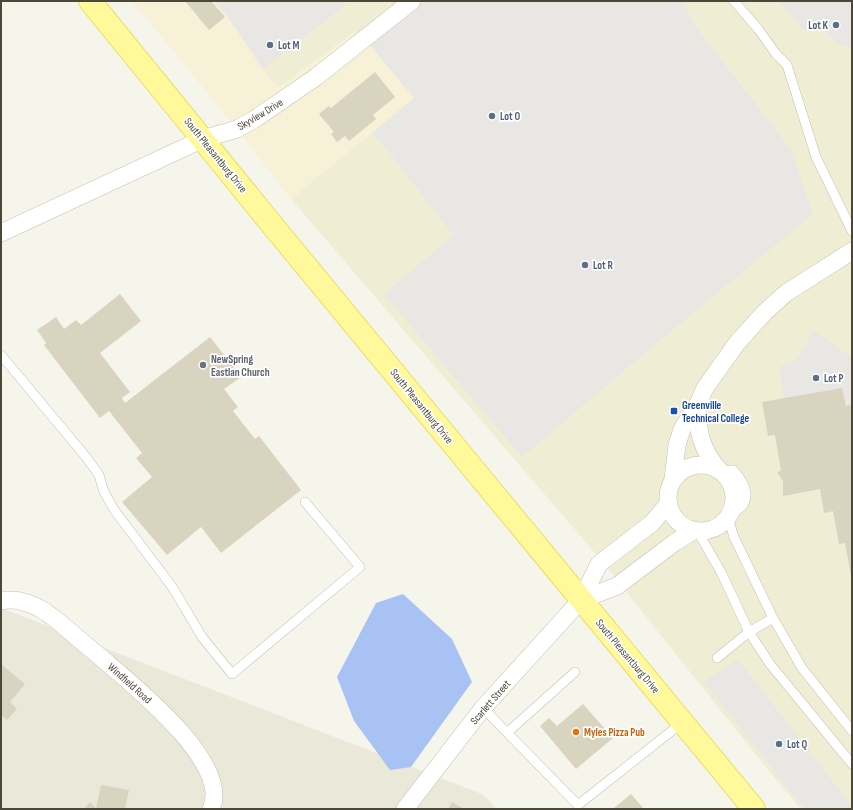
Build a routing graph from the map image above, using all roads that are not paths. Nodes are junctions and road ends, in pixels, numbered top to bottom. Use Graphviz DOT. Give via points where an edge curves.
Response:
graph roads {
  1 [pos="90,1"];
  2 [pos="412,1"];
  3 [pos="734,1"];
  4 [pos="203,139"];
  5 [pos="852,231"];
  6 [pos="1,233"];
  7 [pos="852,251"];
  8 [pos="1,355"];
  9 [pos="698,404"];
  10 [pos="720,470"];
  11 [pos="673,479"];
  12 [pos="305,502"];
  13 [pos="668,504"];
  14 [pos="729,517"];
  15 [pos="695,531"];
  16 [pos="581,600"];
  17 [pos="1,601"];
  18 [pos="774,618"];
  19 [pos="749,632"];
  20 [pos="717,658"];
  21 [pos="575,672"];
  22 [pos="483,708"];
  23 [pos="683,722"];
  24 [pos="852,731"];
  25 [pos="508,732"];
  26 [pos="852,764"];
  27 [pos="211,809"];
  28 [pos="405,809"];
  29 [pos="754,809"];
  1 -- 4 [label="main road, South Pleasantburg Drive"];
  2 -- 4 [label="street, Skyview Drive" via="316,77 255,120 237,129"];
  3 -- 5 [label="lane" via="787,65 816,157"];
  4 -- 6 [label="street, Skyview Drive"];
  4 -- 16 [label="main road, South Pleasantburg Drive"];
  7 -- 9 [label="street" via="786,293 764,313 737,342 705,388"];
  8 -- 12 [label="lane" via="99,474 104,492 115,510 173,588 202,637 232,674 360,567"];
  9 -- 10 [label="street" via="697,422 700,436 709,458"];
  9 -- 11 [label="street" via="682,429 677,445"];
  10 -- 11 [label="street" via="699,465 685,469"];
  10 -- 14 [label="street" via="730,482 735,496"];
  11 -- 13 [label="street"];
  13 -- 15 [label="street" via="676,521"];
  13 -- 16 [label="street" via="652,523 599,564"];
  14 -- 15 [label="street" via="720,526 709,531"];
  14 -- 18 [label="lane" via="734,537"];
  15 -- 16 [label="street" via="674,543 617,586"];
  15 -- 19 [label="lane" via="722,574"];
  16 -- 22 [label="street, Scarlett Street"];
  16 -- 23 [label="main road, South Pleasantburg Drive"];
  17 -- 27 [label="street, Windfield Road" via="10,599 41,608 175,725 204,763 214,793"];
  18 -- 19 [label="lane"];
  18 -- 24 [label="lane" via="802,668"];
  19 -- 20 [label="lane"];
  19 -- 26 [label="lane" via="770,664"];
  21 -- 25 [label="lane"];
  22 -- 25 [label="lane"];
  22 -- 28 [label="street, Scarlett Street"];
  23 -- 25 [label="lane" via="578,805"];
  23 -- 29 [label="main road, South Pleasantburg Drive"];
}
